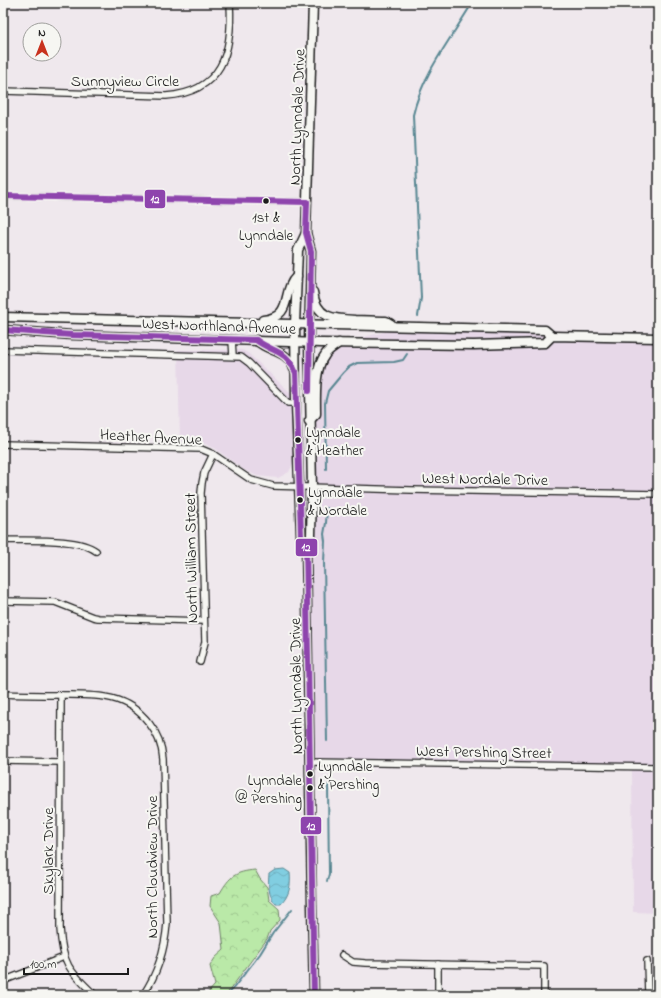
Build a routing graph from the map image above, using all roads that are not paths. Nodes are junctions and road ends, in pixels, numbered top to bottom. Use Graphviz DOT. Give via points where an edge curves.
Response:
graph roads {
  1 [pos="230,3"];
  2 [pos="313,3"];
  3 [pos="3,91"];
  4 [pos="3,196"];
  5 [pos="307,202"];
  6 [pos="306,233"];
  7 [pos="297,276"];
  8 [pos="310,288"];
  9 [pos="3,317"];
  10 [pos="251,323"];
  11 [pos="295,324"];
  12 [pos="309,325"];
  13 [pos="395,327"];
  14 [pos="3,330"];
  15 [pos="552,336"];
  16 [pos="658,338"];
  17 [pos="232,340"];
  18 [pos="256,340"];
  19 [pos="295,341"];
  20 [pos="309,342"];
  21 [pos="340,343"];
  22 [pos="3,350"];
  23 [pos="233,356"];
  24 [pos="296,373"];
  25 [pos="296,403"];
  26 [pos="310,421"];
  27 [pos="3,444"];
  28 [pos="213,454"];
  29 [pos="298,487"];
  30 [pos="312,488"];
  31 [pos="658,494"];
  32 [pos="3,540"];
  33 [pos="306,545"];
  34 [pos="96,551"];
  35 [pos="3,601"];
  36 [pos="204,621"];
  37 [pos="200,662"];
  38 [pos="3,694"];
  39 [pos="61,695"];
  40 [pos="3,761"];
  41 [pos="60,762"];
  42 [pos="310,762"];
  43 [pos="658,767"];
  44 [pos="342,955"];
  45 [pos="64,957"];
  46 [pos="647,961"];
  47 [pos="438,964"];
  48 [pos="3,981"];
  49 [pos="94,995"];
  50 [pos="143,995"];
  51 [pos="314,995"];
  52 [pos="438,995"];
  53 [pos="544,995"];
  54 [pos="648,995"];
  1 -- 3 [label="street, Sunnyview Circle" via="229,34 225,57 219,70 210,79 188,92 166,96"];
  2 -- 5 [label="main road, North Lynndale Drive"];
  4 -- 5 [label="street"];
  5 -- 6 [label="main road, North Lynndale Drive"];
  6 -- 7 [label="main road, North Lynndale Drive" via="298,250"];
  6 -- 8 [label="main road, North Lynndale Drive" via="311,251"];
  7 -- 10 [label="main road" via="292,281 281,312 272,318"];
  7 -- 11 [label="main road, North Lynndale Drive"];
  8 -- 12 [label="main road, North Lynndale Drive"];
  8 -- 13 [label="main road" via="319,308 331,318 386,321"];
  9 -- 10 [label="main road, West Northland Avenue"];
  10 -- 11 [label="main road, West Northland Avenue"];
  11 -- 12 [label="main road, West Northland Avenue"];
  11 -- 19 [label="main road, North Lynndale Drive"];
  12 -- 13 [label="main road, West Northland Avenue"];
  12 -- 20 [label="main road, North Lynndale Drive"];
  13 -- 15 [label="main road, West Northland Avenue" via="545,330"];
  14 -- 17 [label="main road, West Northland Avenue"];
  15 -- 16 [label="main road, West Northland Avenue"];
  15 -- 21 [label="main road, West Northland Avenue" via="544,343"];
  17 -- 18 [label="main road, West Northland Avenue"];
  17 -- 23 [label="street"];
  18 -- 19 [label="main road, West Northland Avenue"];
  18 -- 24 [label="main road" via="263,346 285,355"];
  19 -- 20 [label="main road, West Northland Avenue"];
  19 -- 24 [label="main road, North Lynndale Drive"];
  20 -- 21 [label="main road, West Northland Avenue"];
  20 -- 26 [label="main road, North Lynndale Drive"];
  21 -- 26 [label="main road" via="329,350 322,361 317,384 316,414"];
  22 -- 23 [label="street"];
  23 -- 25 [label="street" via="241,357 249,363 288,403"];
  24 -- 25 [label="main road, North Lynndale Drive"];
  25 -- 29 [label="main road, North Lynndale Drive"];
  26 -- 30 [label="main road, North Lynndale Drive"];
  27 -- 28 [label="street, Heather Avenue" via="182,448 201,449"];
  28 -- 29 [label="street, Heather Avenue" via="260,483"];
  28 -- 36 [label="street, North William Street" via="202,483"];
  29 -- 30 [label="street, Heather Avenue"];
  29 -- 33 [label="main road, North Lynndale Drive" via="300,536"];
  30 -- 31 [label="street, West Nordale Drive"];
  30 -- 33 [label="main road, North Lynndale Drive" via="311,536"];
  32 -- 34 [label="street" via="70,542"];
  33 -- 42 [label="main road, North Lynndale Drive"];
  35 -- 36 [label="street" via="55,602 98,618"];
  36 -- 37 [label="street, North William Street" via="205,642"];
  38 -- 39 [label="street, North Cloudview Drive"];
  39 -- 41 [label="street, Skylark Drive"];
  39 -- 50 [label="street, North Cloudview Drive" via="102,696 130,705 144,717 161,745 166,934 157,970"];
  40 -- 41 [label="street"];
  41 -- 45 [label="street, Skylark Drive" via="60,928"];
  42 -- 43 [label="street, West Pershing Street"];
  42 -- 51 [label="main road, North Lynndale Drive"];
  44 -- 47 [label="street" via="353,962"];
  45 -- 48 [label="street"];
  45 -- 49 [label="street, Skylark Drive" via="76,977"];
  46 -- 54 [label="street"];
  47 -- 52 [label="street"];
  47 -- 53 [label="street" via="544,966"];
}
